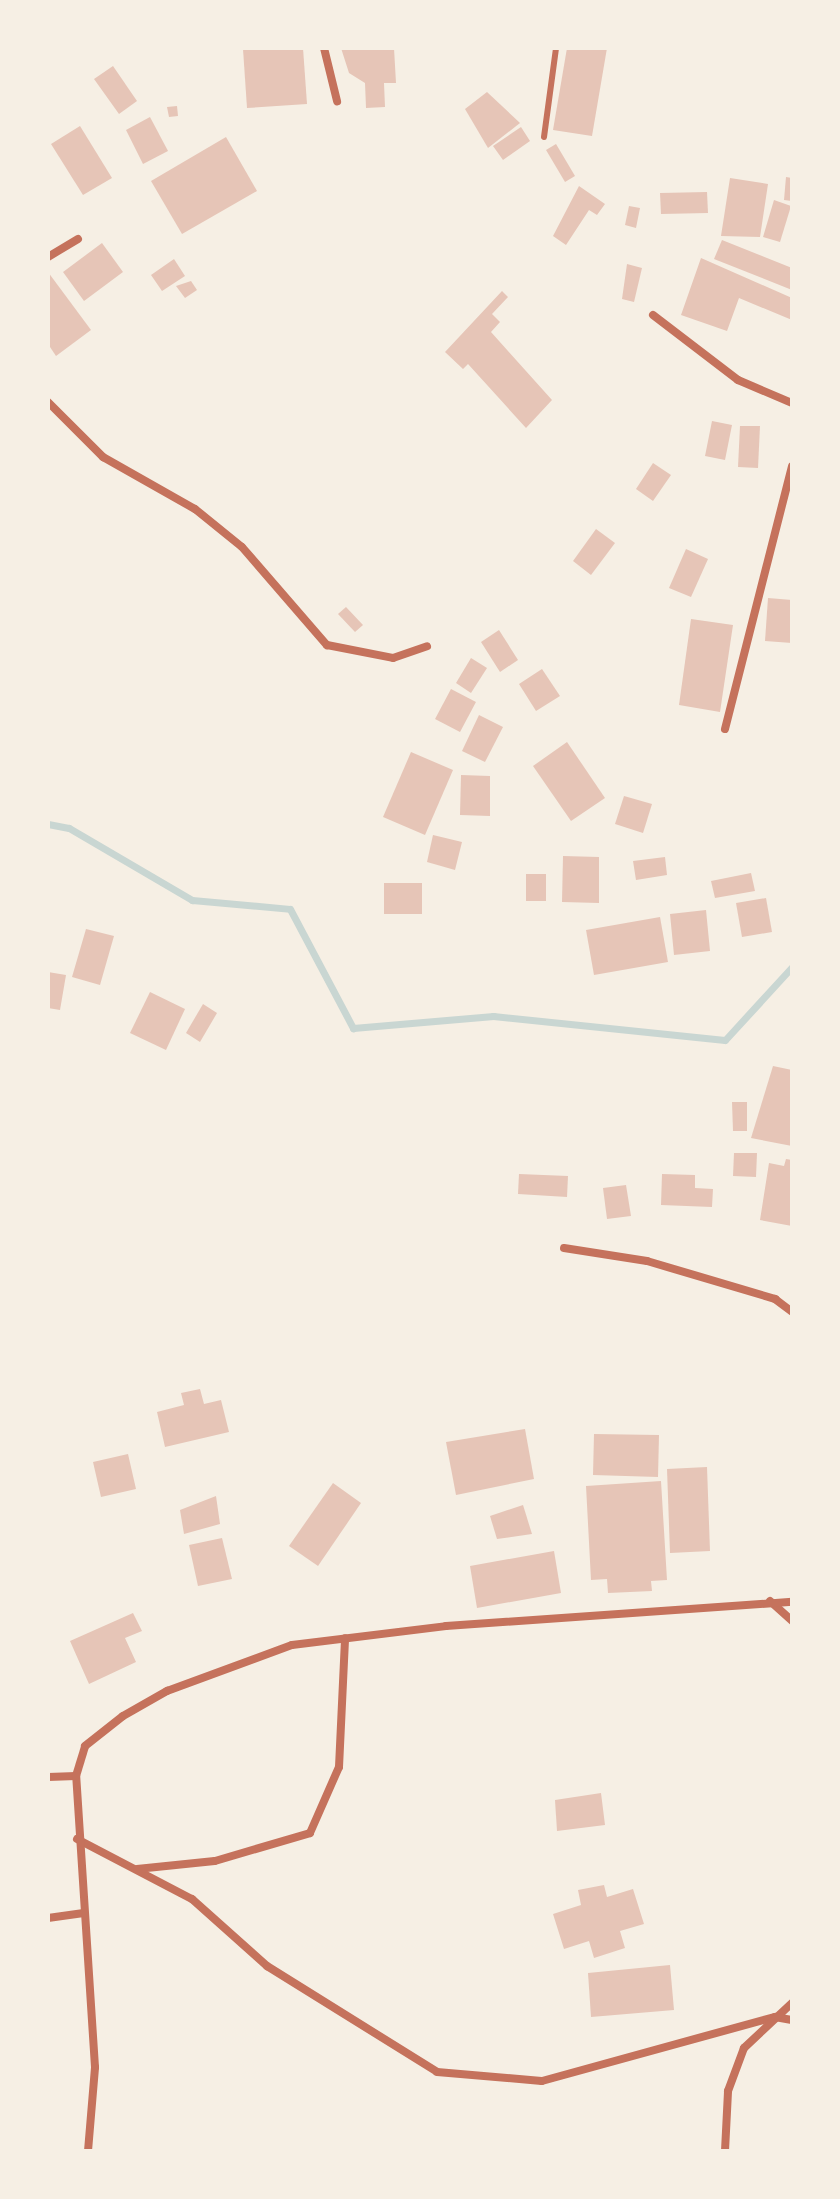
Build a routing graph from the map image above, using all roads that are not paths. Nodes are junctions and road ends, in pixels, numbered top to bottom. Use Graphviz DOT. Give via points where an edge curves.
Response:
graph roads {
  1 [pos="324,48"];
  2 [pos="556,48"];
  3 [pos="337,101"];
  4 [pos="544,137"];
  5 [pos="78,239"];
  6 [pos="48,257"];
  7 [pos="653,315"];
  8 [pos="48,402"];
  9 [pos="792,403"];
  10 [pos="792,466"];
  11 [pos="427,646"];
  12 [pos="725,729"];
  13 [pos="564,1248"];
  14 [pos="792,1312"];
  15 [pos="770,1600"];
  16 [pos="792,1602"];
  17 [pos="792,1621"];
  18 [pos="345,1638"];
  19 [pos="76,1776"];
  20 [pos="48,1777"];
  21 [pos="77,1839"];
  22 [pos="137,1869"];
  23 [pos="84,1913"];
  24 [pos="48,1918"];
  25 [pos="792,2003"];
  26 [pos="775,2017"];
  27 [pos="792,2020"];
  28 [pos="88,2151"];
  29 [pos="725,2151"];
  1 -- 3 [label="street"];
  2 -- 4 [label="lane"];
  5 -- 6 [label="street"];
  7 -- 9 [label="street" via="738,380"];
  8 -- 11 [label="street" via="103,457 195,509 242,547 327,645 393,658"];
  10 -- 12 [label="street"];
  13 -- 14 [label="street" via="647,1261 775,1299"];
  15 -- 16 [label="street"];
  15 -- 17 [label="street"];
  15 -- 18 [label="street"];
  18 -- 19 [label="street" via="292,1645 167,1691 85,1746"];
  18 -- 22 [label="street" via="339,1767 310,1833 215,1861"];
  19 -- 20 [label="street"];
  19 -- 21 [label="street"];
  21 -- 22 [label="street"];
  21 -- 23 [label="street"];
  22 -- 26 [label="street" via="192,1899 277,1973 437,2072 542,2081"];
  23 -- 24 [label="street"];
  23 -- 28 [label="street" via="95,2067"];
  25 -- 26 [label="street"];
  26 -- 27 [label="street"];
  26 -- 29 [label="street" via="744,2048 728,2091"];
}
